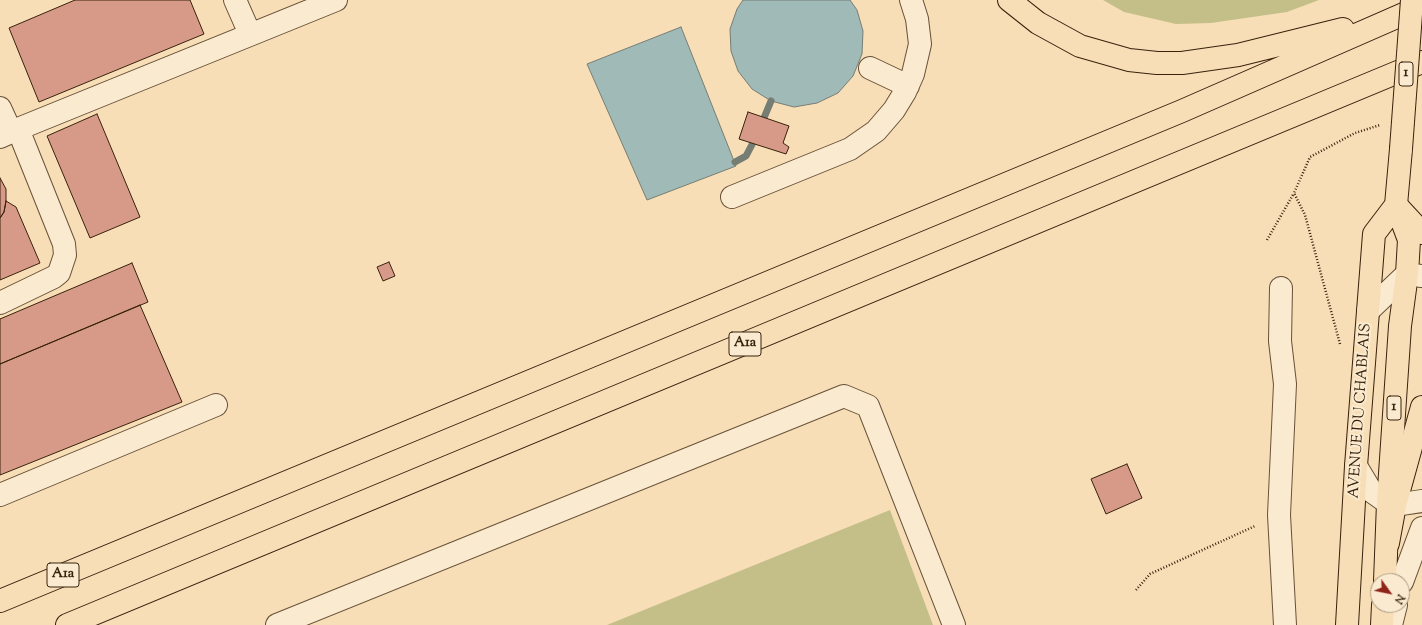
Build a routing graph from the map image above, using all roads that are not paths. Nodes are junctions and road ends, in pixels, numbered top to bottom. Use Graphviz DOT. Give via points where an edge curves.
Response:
graph roads {
  1 [pos="235,0"];
  2 [pos="336,0"];
  3 [pos="911,0"];
  4 [pos="1009,0"];
  5 [pos="1412,0"];
  6 [pos="1422,5"];
  7 [pos="250,34"];
  8 [pos="1422,62"];
  9 [pos="870,68"];
  10 [pos="908,86"];
  11 [pos="0,108"];
  12 [pos="9,133"];
  13 [pos="732,197"];
  14 [pos="1396,205"];
  15 [pos="1422,233"];
  16 [pos="1414,275"];
  17 [pos="1281,288"];
  18 [pos="0,303"];
  19 [pos="1368,311"];
  20 [pos="216,405"];
  21 [pos="1422,407"];
  22 [pos="1356,466"];
  23 [pos="0,495"];
  24 [pos="1422,501"];
  25 [pos="1392,504"];
  26 [pos="1422,528"];
  27 [pos="1386,573"];
  28 [pos="1405,573"];
  29 [pos="0,601"];
  30 [pos="1383,613"];
  31 [pos="1394,613"];
  32 [pos="67,625"];
  33 [pos="277,625"];
  34 [pos="954,625"];
  35 [pos="1285,625"];
  36 [pos="1347,625"];
  37 [pos="1382,625"];
  38 [pos="1391,625"];
  1 -- 7 [label="lane"];
  2 -- 7 [label="lane"];
  3 -- 10 [label="lane" via="917,19 920,44"];
  4 -- 6 [label="main road" via="1038,24 1080,46 1129,60 1157,63 1203,60 1244,53 1339,30"];
  5 -- 14 [label="main road, 1, bridge"];
  6 -- 29 [label="main road, A1a" via="1182,111"];
  7 -- 12 [label="lane"];
  8 -- 32 [label="main road, A1a"];
  9 -- 10 [label="lane"];
  10 -- 13 [label="lane" via="894,110 876,131 850,149"];
  11 -- 12 [label="lane"];
  12 -- 18 [label="lane" via="64,244 65,255 59,273 54,277"];
  14 -- 15 [label="main road"];
  14 -- 16 [label="main road, 1" via="1409,240"];
  14 -- 19 [label="main road, AVENUE DU CHABLAIS" via="1374,234"];
  16 -- 19 [label="lane"];
  16 -- 25 [label="main road, 1" via="1400,326"];
  17 -- 35 [label="lane" via="1280,341 1285,384 1279,515"];
  19 -- 22 [label="main road, AVENUE DU CHABLAIS"];
  20 -- 23 [label="lane"];
  21 -- 25 [label="main road"];
  22 -- 25 [label="lane" via="1371,491"];
  22 -- 36 [label="main road, AVENUE DU CHABLAIS"];
  24 -- 25 [label="lane"];
  25 -- 27 [label="main road"];
  26 -- 28 [label="lane"];
  30 -- 37 [label="main road"];
  31 -- 38 [label="lane"];
  33 -- 34 [label="lane" via="844,396 868,406"];
}
